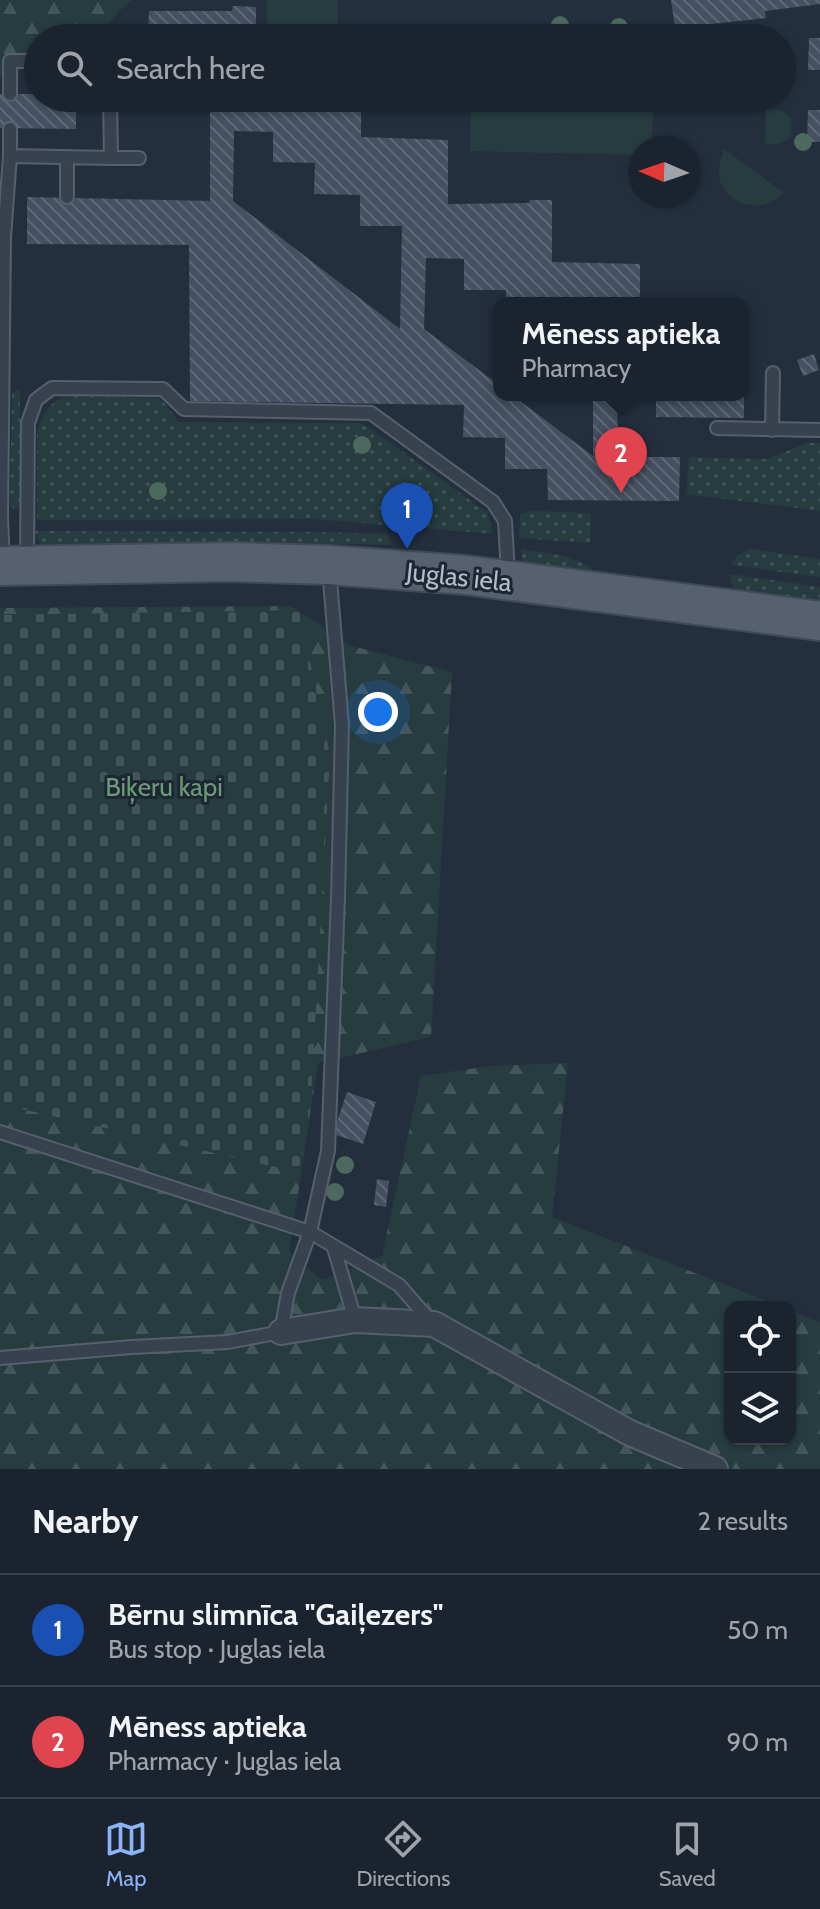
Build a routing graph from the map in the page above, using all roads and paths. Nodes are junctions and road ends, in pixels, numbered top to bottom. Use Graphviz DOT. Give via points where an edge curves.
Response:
graph roads {
  1 [pos="24,61"];
  2 [pos="10,94"];
  3 [pos="110,112"];
  4 [pos="10,129"];
  5 [pos="10,156"];
  6 [pos="67,157"];
  7 [pos="111,158"];
  8 [pos="139,158"];
  9 [pos="67,197"];
  10 [pos="773,373"];
  11 [pos="717,428"];
  12 [pos="772,430"];
  13 [pos="820,430"];
  14 [pos="329,565"];
  15 [pos="10,566"];
  16 [pos="508,581"];
  17 [pos="820,621"];
  18 [pos="0,1132"];
  19 [pos="310,1232"];
  20 [pos="334,1248"];
  21 [pos="355,1320"];
  22 [pos="434,1324"];
  23 [pos="281,1332"];
  24 [pos="0,1358"];
  25 [pos="715,1469"];
  1 -- 2 [label="lane" via="10,61"];
  3 -- 7 [label="lane"];
  4 -- 5 [label="lane"];
  5 -- 6 [label="lane"];
  5 -- 15 [label="lane" via="1,518"];
  6 -- 7 [label="lane"];
  6 -- 9 [label="lane"];
  7 -- 8 [label="lane"];
  10 -- 12 [label="lane"];
  11 -- 12 [label="lane"];
  12 -- 13 [label="lane"];
  14 -- 15 [label="main road, Juglas iela"];
  14 -- 16 [label="main road, Juglas iela"];
  14 -- 19 [label="lane" via="342,725 338,898 328,1151"];
  15 -- 16 [label="lane" via="28,423 36,400 52,388 163,389 184,409 371,413 493,502 505,521"];
  16 -- 17 [label="main road, Juglas iela"];
  18 -- 19 [label="lane"];
  19 -- 20 [label="lane"];
  19 -- 23 [label="lane" via="288,1293"];
  20 -- 21 [label="lane"];
  20 -- 22 [label="lane" via="399,1285"];
  21 -- 22 [label="street"];
  21 -- 23 [label="street"];
  22 -- 25 [label="street" via="630,1433"];
  23 -- 24 [label="lane" via="228,1342"];
}
